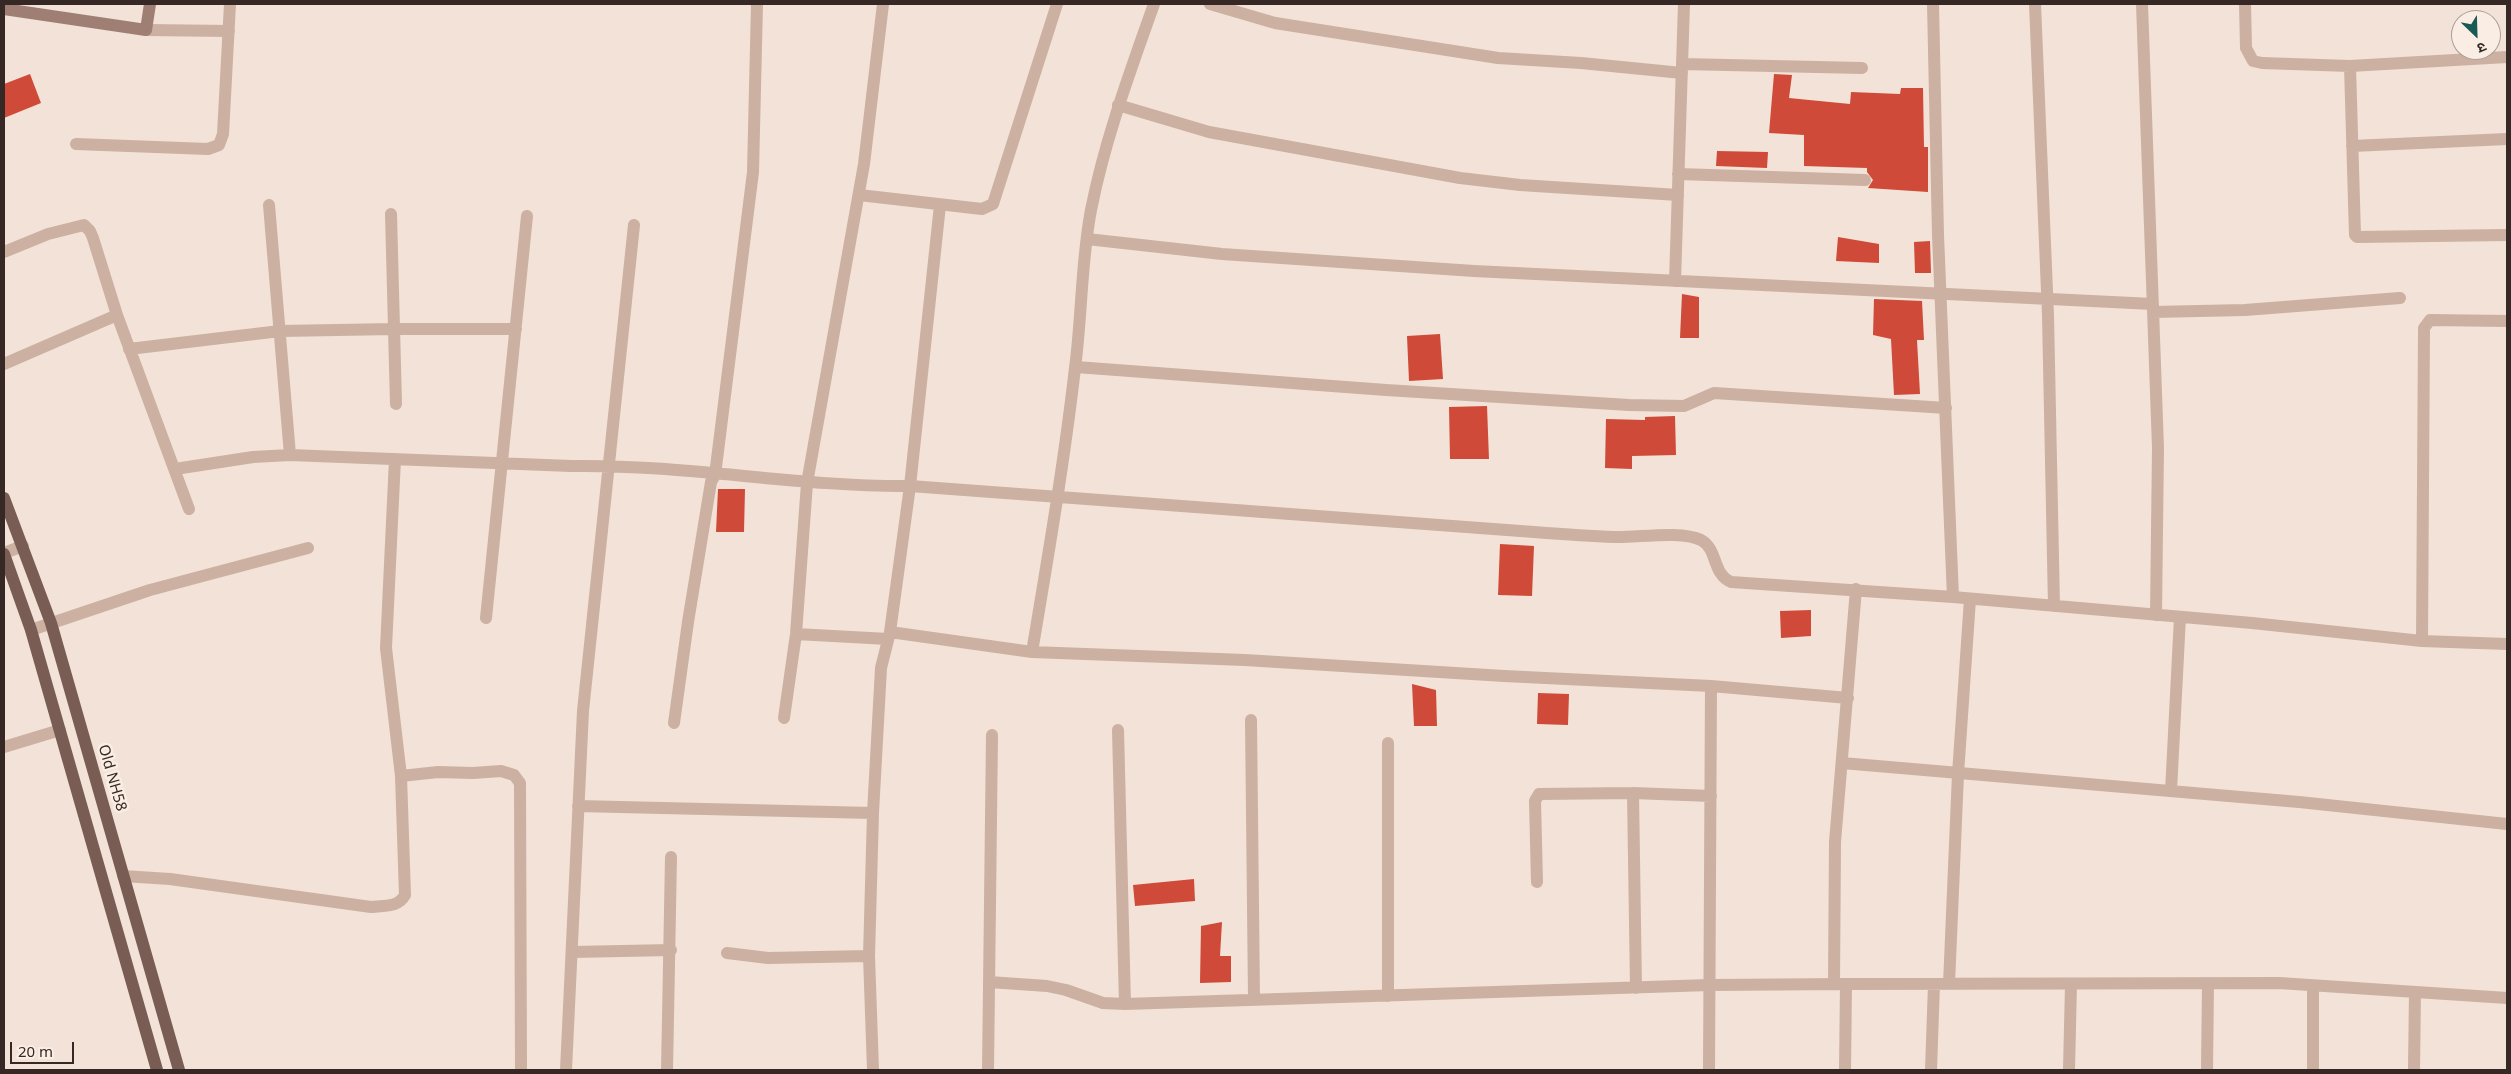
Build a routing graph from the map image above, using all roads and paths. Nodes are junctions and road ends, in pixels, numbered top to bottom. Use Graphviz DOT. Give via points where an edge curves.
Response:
graph roads {
  1 [pos="150,4"];
  2 [pos="230,4"];
  3 [pos="757,4"];
  4 [pos="883,4"];
  5 [pos="1057,4"];
  6 [pos="1154,4"];
  7 [pos="1210,4"];
  8 [pos="1684,4"];
  9 [pos="1932,4"];
  10 [pos="2035,4"];
  11 [pos="2142,4"];
  12 [pos="2245,4"];
  13 [pos="4,9"];
  14 [pos="146,30"];
  15 [pos="229,31"];
  16 [pos="2507,57"];
  17 [pos="2350,66"];
  18 [pos="1682,68"];
  19 [pos="1862,68"];
  20 [pos="1118,105"];
  21 [pos="2507,139"];
  22 [pos="76,144"];
  23 [pos="2352,146"];
  24 [pos="1678,174"];
  25 [pos="1865,180"];
  26 [pos="859,195"];
  27 [pos="1678,195"];
  28 [pos="269,205"];
  29 [pos="940,205"];
  30 [pos="391,214"];
  31 [pos="527,216"];
  32 [pos="634,225"];
  33 [pos="2507,234"];
  34 [pos="1087,240"];
  35 [pos="4,252"];
  36 [pos="1675,281"];
  37 [pos="1941,294"];
  38 [pos="2400,298"];
  39 [pos="2048,300"];
  40 [pos="2153,308"];
  41 [pos="116,315"];
  42 [pos="2507,321"];
  43 [pos="394,328"];
  44 [pos="516,329"];
  45 [pos="280,331"];
  46 [pos="129,349"];
  47 [pos="4,364"];
  48 [pos="1076,367"];
  49 [pos="396,404"];
  50 [pos="1946,408"];
  51 [pos="290,455"];
  52 [pos="395,459"];
  53 [pos="503,462"];
  54 [pos="608,466"];
  55 [pos="175,469"];
  56 [pos="715,475"];
  57 [pos="807,483"];
  58 [pos="910,486"];
  59 [pos="1058,497"];
  60 [pos="4,498"];
  61 [pos="189,509"];
  62 [pos="23,546"];
  63 [pos="308,548"];
  64 [pos="4,554"];
  65 [pos="1856,589"];
  66 [pos="1952,597"];
  67 [pos="1970,599"];
  68 [pos="2054,606"];
  69 [pos="2156,615"];
  70 [pos="2180,617"];
  71 [pos="486,618"];
  72 [pos="51,623"];
  73 [pos="31,630"];
  74 [pos="796,634"];
  75 [pos="889,635"];
  76 [pos="2422,641"];
  77 [pos="2507,644"];
  78 [pos="1032,652"];
  79 [pos="1711,686"];
  80 [pos="1848,698"];
  81 [pos="784,718"];
  82 [pos="1251,720"];
  83 [pos="674,724"];
  84 [pos="60,730"];
  85 [pos="1118,730"];
  86 [pos="992,735"];
  87 [pos="1388,743"];
  88 [pos="4,747"];
  89 [pos="1842,763"];
  90 [pos="1958,774"];
  91 [pos="401,776"];
  92 [pos="2171,792"];
  93 [pos="1633,793"];
  94 [pos="1711,796"];
  95 [pos="578,806"];
  96 [pos="873,813"];
  97 [pos="2507,824"];
  98 [pos="671,857"];
  99 [pos="123,876"];
  100 [pos="1537,882"];
  101 [pos="670,950"];
  102 [pos="572,952"];
  103 [pos="727,953"];
  104 [pos="868,956"];
  105 [pos="989,982"];
  106 [pos="2208,983"];
  107 [pos="1840,984"];
  108 [pos="1934,984"];
  109 [pos="1949,984"];
  110 [pos="2071,984"];
  111 [pos="1710,985"];
  112 [pos="2312,986"];
  113 [pos="1636,988"];
  114 [pos="2415,992"];
  115 [pos="1388,996"];
  116 [pos="2507,998"];
  117 [pos="1254,1000"];
  118 [pos="1125,1004"];
  119 [pos="157,1070"];
  120 [pos="179,1070"];
  121 [pos="522,1070"];
  122 [pos="566,1070"];
  123 [pos="667,1070"];
  124 [pos="873,1070"];
  125 [pos="988,1070"];
  126 [pos="1709,1070"];
  127 [pos="1845,1070"];
  128 [pos="1931,1070"];
  129 [pos="2069,1070"];
  130 [pos="2207,1070"];
  131 [pos="2313,1070"];
  132 [pos="2414,1070"];
  1 -- 14 [label="street"];
  2 -- 15 [label="street"];
  3 -- 56 [label="street" via="752,172"];
  4 -- 26 [label="street"];
  5 -- 29 [label="street" via="993,204 982,209"];
  6 -- 20 [label="street"];
  7 -- 18 [label="street" via="1274,23 1498,58"];
  8 -- 18 [label="street"];
  9 -- 37 [label="street"];
  10 -- 39 [label="street"];
  11 -- 40 [label="street"];
  12 -- 17 [label="street" via="2246,48 2253,61"];
  13 -- 14 [label="street"];
  14 -- 15 [label="street"];
  15 -- 22 [label="street" via="223,134 219,145 208,149"];
  16 -- 17 [label="street"];
  17 -- 23 [label="street"];
  18 -- 19 [label="street"];
  18 -- 24 [label="street"];
  20 -- 27 [label="street" via="1218,134 1460,178"];
  20 -- 34 [label="street" via="1102,160"];
  21 -- 23 [label="street"];
  23 -- 33 [label="street" via="2354,231 2357,237"];
  24 -- 25 [label="street"];
  24 -- 27 [label="street"];
  26 -- 29 [label="street"];
  26 -- 57 [label="street"];
  27 -- 36 [label="street"];
  28 -- 45 [label="street"];
  29 -- 58 [label="street"];
  30 -- 43 [label="street"];
  31 -- 44 [label="street"];
  32 -- 54 [label="street"];
  34 -- 36 [label="street" via="1232,255"];
  34 -- 48 [label="street"];
  35 -- 41 [label="street" via="48,234 84,225 93,238"];
  36 -- 37 [label="street"];
  37 -- 39 [label="street"];
  37 -- 50 [label="street"];
  38 -- 40 [label="street" via="2245,310"];
  39 -- 40 [label="street"];
  39 -- 68 [label="street"];
  40 -- 69 [label="street" via="2158,448"];
  41 -- 46 [label="street"];
  41 -- 47 [label="street"];
  42 -- 76 [label="street" via="2430,320 2424,328"];
  43 -- 44 [label="street"];
  43 -- 45 [label="street"];
  43 -- 49 [label="street"];
  44 -- 53 [label="street"];
  45 -- 46 [label="street"];
  45 -- 51 [label="street"];
  46 -- 55 [label="street"];
  48 -- 50 [label="street" via="1629,405 1684,406 1714,393"];
  48 -- 59 [label="street"];
  50 -- 66 [label="street"];
  51 -- 52 [label="street"];
  51 -- 55 [label="street"];
  52 -- 53 [label="street"];
  52 -- 91 [label="street" via="386,648"];
  53 -- 54 [label="street"];
  53 -- 71 [label="street"];
  54 -- 56 [label="street"];
  54 -- 95 [label="street" via="583,711"];
  55 -- 61 [label="street"];
  56 -- 57 [label="street"];
  56 -- 83 [label="street" via="711,482"];
  57 -- 58 [label="street"];
  57 -- 74 [label="street"];
  58 -- 59 [label="street"];
  58 -- 75 [label="street"];
  59 -- 65 [label="street" via="1606,536 1684,536 1706,544 1719,572 1731,582"];
  59 -- 78 [label="street"];
  60 -- 62 [label="main road, Old NH58"];
  62 -- 64 [label="street"];
  62 -- 72 [label="main road, Old NH58"];
  63 -- 72 [label="street" via="150,590"];
  64 -- 73 [label="main road"];
  65 -- 66 [label="street"];
  65 -- 80 [label="street"];
  66 -- 67 [label="street"];
  67 -- 68 [label="street"];
  67 -- 90 [label="street"];
  68 -- 69 [label="street"];
  69 -- 70 [label="street"];
  70 -- 76 [label="street"];
  70 -- 92 [label="street"];
  72 -- 73 [label="street"];
  72 -- 99 [label="main road, Old NH58"];
  73 -- 84 [label="main road"];
  74 -- 75 [label="street"];
  74 -- 81 [label="street"];
  75 -- 78 [label="street"];
  75 -- 96 [label="street" via="881,668"];
  76 -- 77 [label="street"];
  78 -- 79 [label="street" via="1245,660"];
  79 -- 80 [label="street"];
  79 -- 94 [label="street"];
  80 -- 89 [label="street"];
  82 -- 117 [label="street"];
  84 -- 88 [label="street"];
  84 -- 119 [label="main road"];
  85 -- 118 [label="street"];
  86 -- 105 [label="street"];
  87 -- 115 [label="street"];
  89 -- 90 [label="street"];
  89 -- 107 [label="street" via="1835,842"];
  90 -- 92 [label="street"];
  90 -- 109 [label="street"];
  91 -- 99 [label="street" via="405,895 399,904 371,906 170,879"];
  91 -- 121 [label="street" via="501,771 514,775 520,783"];
  92 -- 97 [label="street"];
  93 -- 94 [label="street"];
  93 -- 100 [label="street" via="1547,793 1536,796"];
  93 -- 113 [label="street"];
  94 -- 111 [label="street"];
  95 -- 96 [label="street"];
  95 -- 102 [label="street"];
  96 -- 104 [label="street"];
  98 -- 101 [label="street"];
  99 -- 120 [label="main road, Old NH58"];
  101 -- 102 [label="street"];
  101 -- 123 [label="street"];
  102 -- 122 [label="street"];
  103 -- 104 [label="street" via="768,958"];
  104 -- 124 [label="street"];
  105 -- 118 [label="street" via="1047,986 1103,1003"];
  105 -- 125 [label="street"];
  106 -- 110 [label="street"];
  106 -- 112 [label="street"];
  106 -- 130 [label="street"];
  107 -- 108 [label="street"];
  107 -- 111 [label="street"];
  107 -- 127 [label="street"];
  108 -- 109 [label="street"];
  108 -- 128 [label="street"];
  109 -- 110 [label="street"];
  110 -- 129 [label="street"];
  111 -- 113 [label="street"];
  111 -- 126 [label="street"];
  112 -- 114 [label="street"];
  112 -- 131 [label="street"];
  113 -- 115 [label="street"];
  114 -- 116 [label="street"];
  114 -- 132 [label="street"];
  115 -- 117 [label="street"];
  117 -- 118 [label="street"];
}
